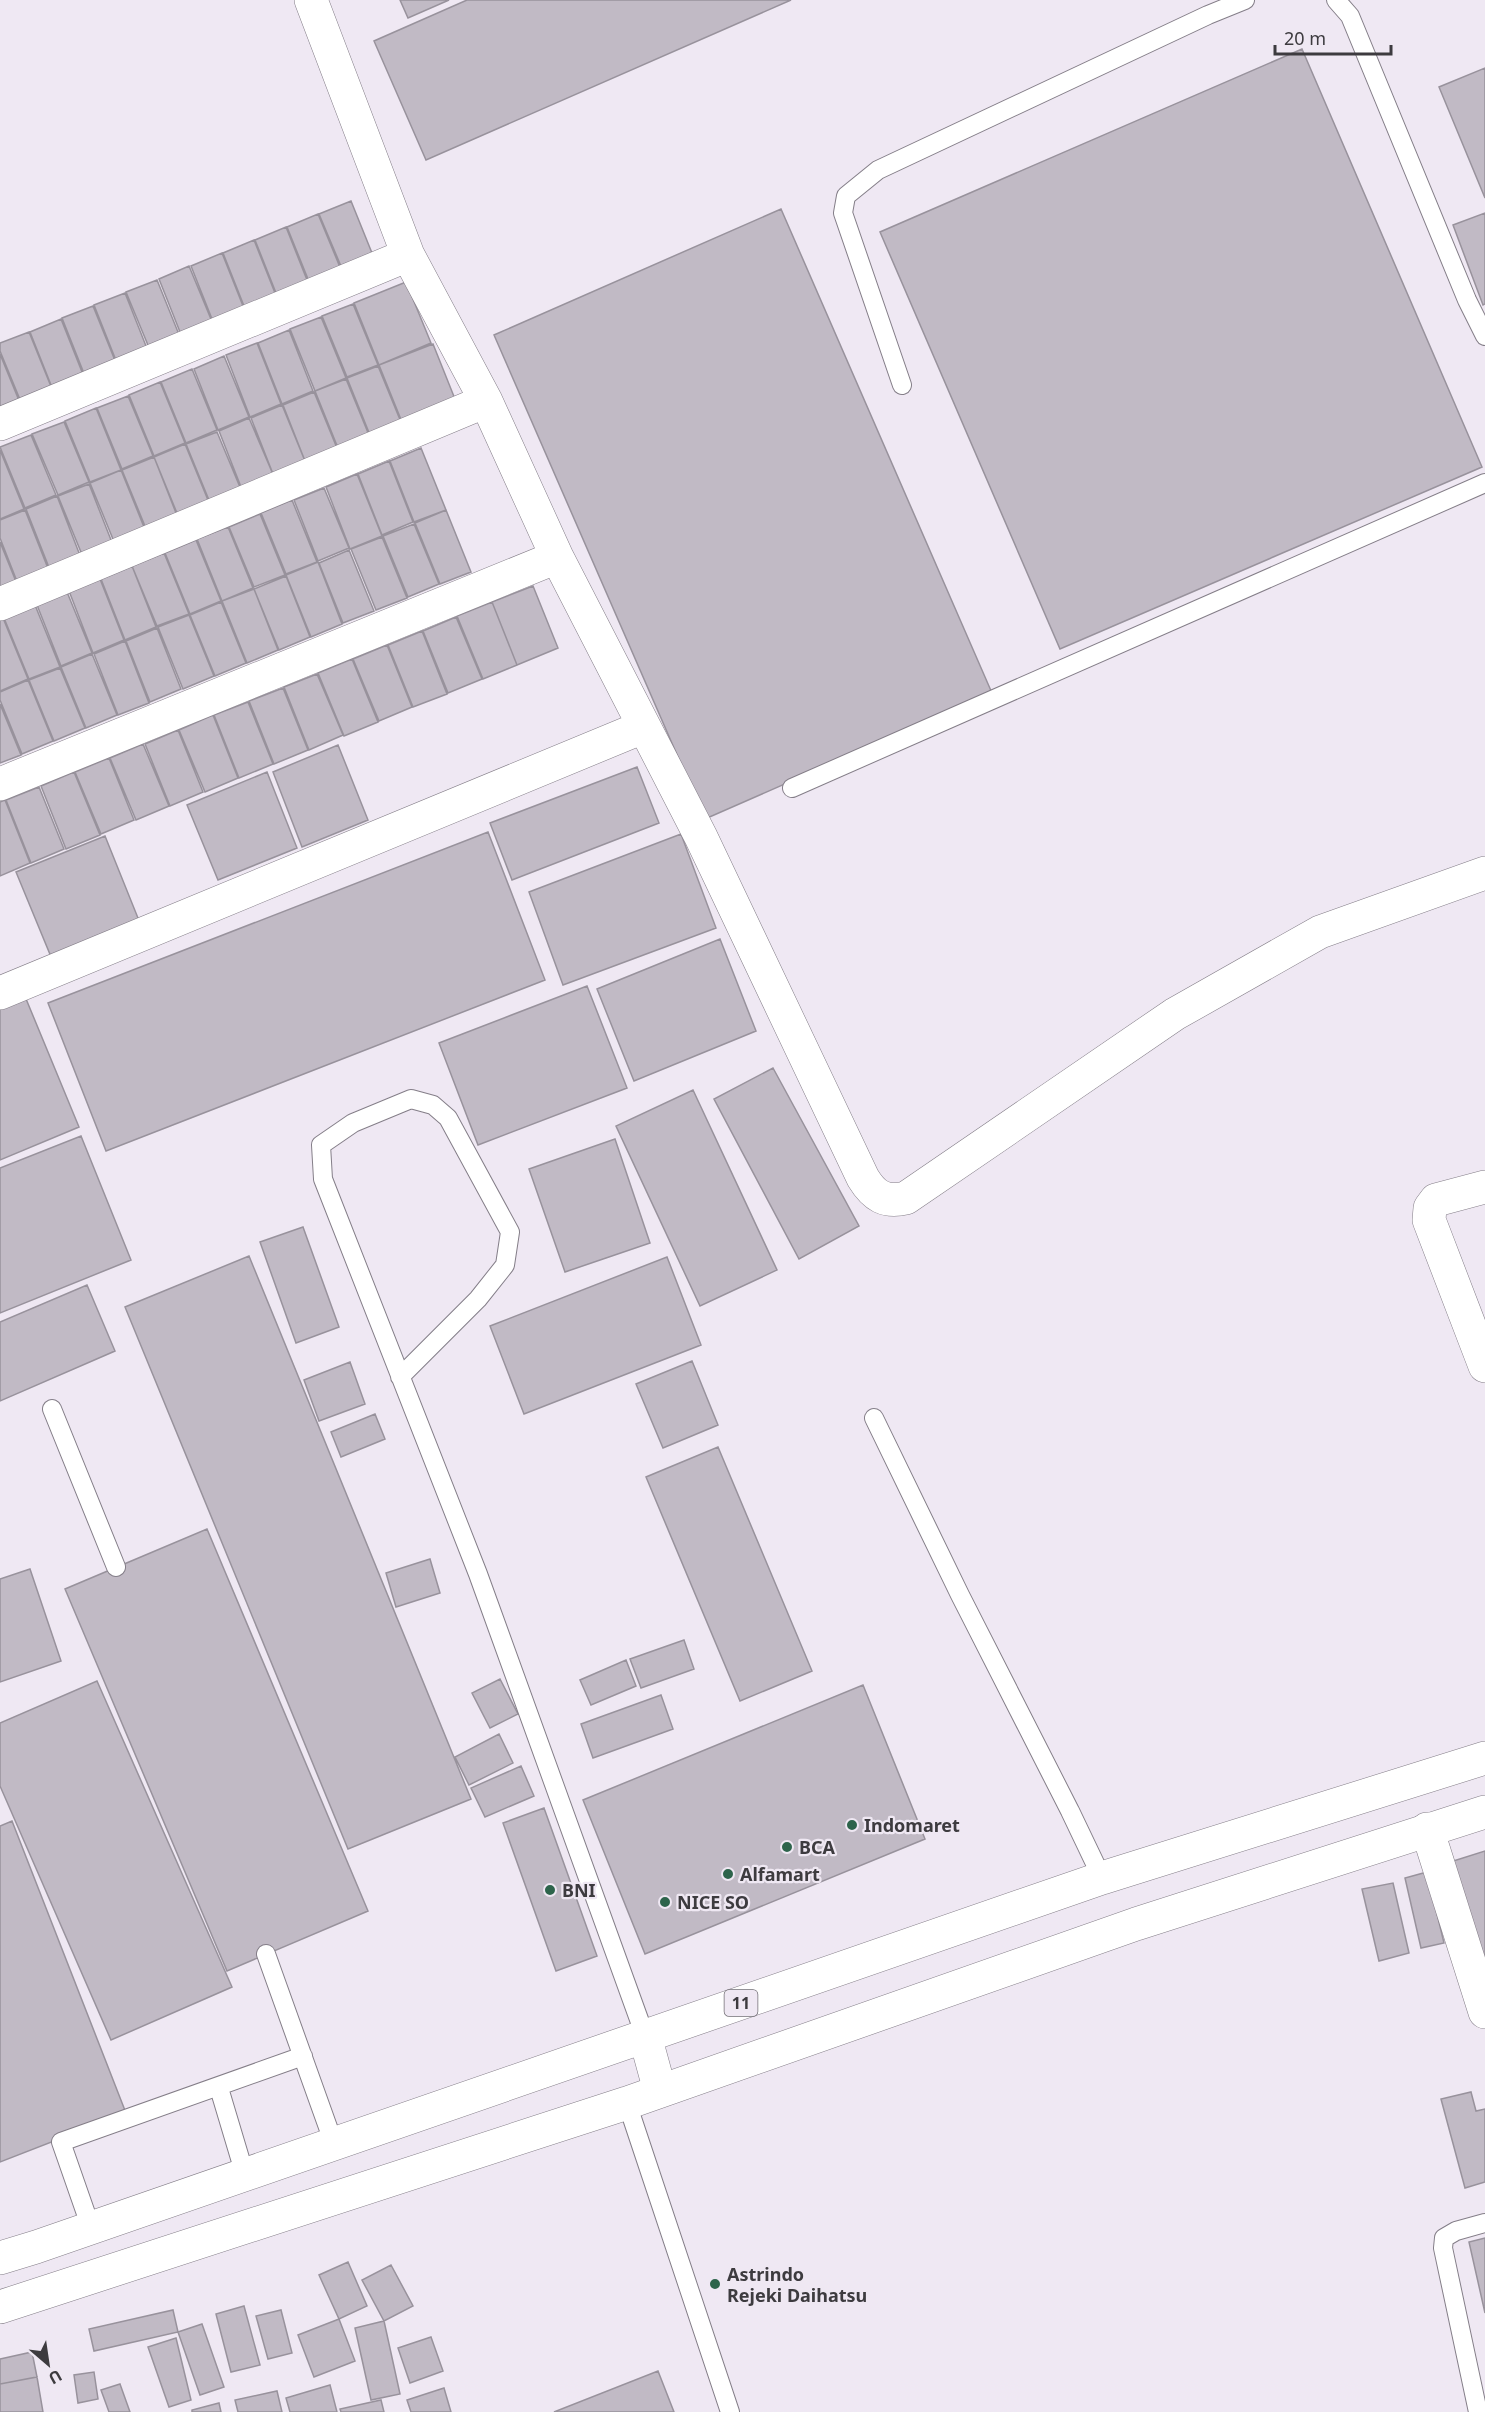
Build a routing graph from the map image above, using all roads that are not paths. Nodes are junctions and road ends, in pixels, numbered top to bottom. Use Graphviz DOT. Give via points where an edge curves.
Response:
graph roads {
  1 [pos="310,0"];
  2 [pos="1245,0"];
  3 [pos="1336,0"];
  4 [pos="408,255"];
  5 [pos="1485,336"];
  6 [pos="902,385"];
  7 [pos="486,402"];
  8 [pos="0,424"];
  9 [pos="1485,483"];
  10 [pos="557,557"];
  11 [pos="0,604"];
  12 [pos="642,726"];
  13 [pos="0,784"];
  14 [pos="792,788"];
  15 [pos="1485,873"];
  16 [pos="0,993"];
  17 [pos="1475,1189"];
  18 [pos="1485,1366"];
  19 [pos="400,1377"];
  20 [pos="52,1409"];
  21 [pos="874,1418"];
  22 [pos="116,1568"];
  23 [pos="1485,1758"];
  24 [pos="1485,1812"];
  25 [pos="1427,1829"];
  26 [pos="1102,1878"];
  27 [pos="266,1954"];
  28 [pos="1485,2012"];
  29 [pos="645,2036"];
  30 [pos="303,2056"];
  31 [pos="219,2088"];
  32 [pos="660,2091"];
  33 [pos="627,2103"];
  34 [pos="334,2144"];
  35 [pos="245,2175"];
  36 [pos="1485,2223"];
  37 [pos="91,2228"];
  38 [pos="0,2258"];
  39 [pos="0,2307"];
  40 [pos="730,2412"];
  41 [pos="1478,2412"];
  1 -- 4 [label="main road"];
  2 -- 6 [label="lane" via="878,170 846,196 843,213"];
  3 -- 5 [label="lane" via="1350,16"];
  4 -- 7 [label="main road"];
  4 -- 8 [label="main road"];
  7 -- 10 [label="main road"];
  7 -- 11 [label="main road"];
  9 -- 14 [label="lane"];
  10 -- 12 [label="main road"];
  10 -- 13 [label="main road"];
  12 -- 15 [label="main road" via="701,837 862,1178 881,1198 893,1201 906,1198 1175,1014 1320,932"];
  12 -- 16 [label="main road"];
  17 -- 18 [label="main road" via="1436,1200 1430,1208 1429,1221"];
  19 -- 19 [label="lane" via="323,1179 321,1145 353,1123 411,1099 433,1105 448,1118 510,1232 505,1265 478,1299"];
  19 -- 29 [label="lane" via="482,1586"];
  20 -- 22 [label="lane"];
  21 -- 26 [label="lane"];
  23 -- 26 [label="main road, 11"];
  24 -- 25 [label="main road"];
  25 -- 28 [label="main road"];
  25 -- 32 [label="main road" via="1136,1924"];
  26 -- 29 [label="main road, 11"];
  27 -- 30 [label="lane"];
  29 -- 32 [label="main road"];
  29 -- 34 [label="main road, 11"];
  30 -- 31 [label="lane"];
  30 -- 34 [label="lane"];
  31 -- 35 [label="lane"];
  31 -- 37 [label="lane" via="61,2142"];
  32 -- 33 [label="main road"];
  33 -- 39 [label="main road"];
  33 -- 40 [label="lane"];
  34 -- 35 [label="main road, 11"];
  35 -- 37 [label="main road, 11"];
  36 -- 41 [label="lane" via="1456,2230 1444,2238 1443,2248"];
  37 -- 38 [label="main road, 11"];
}
